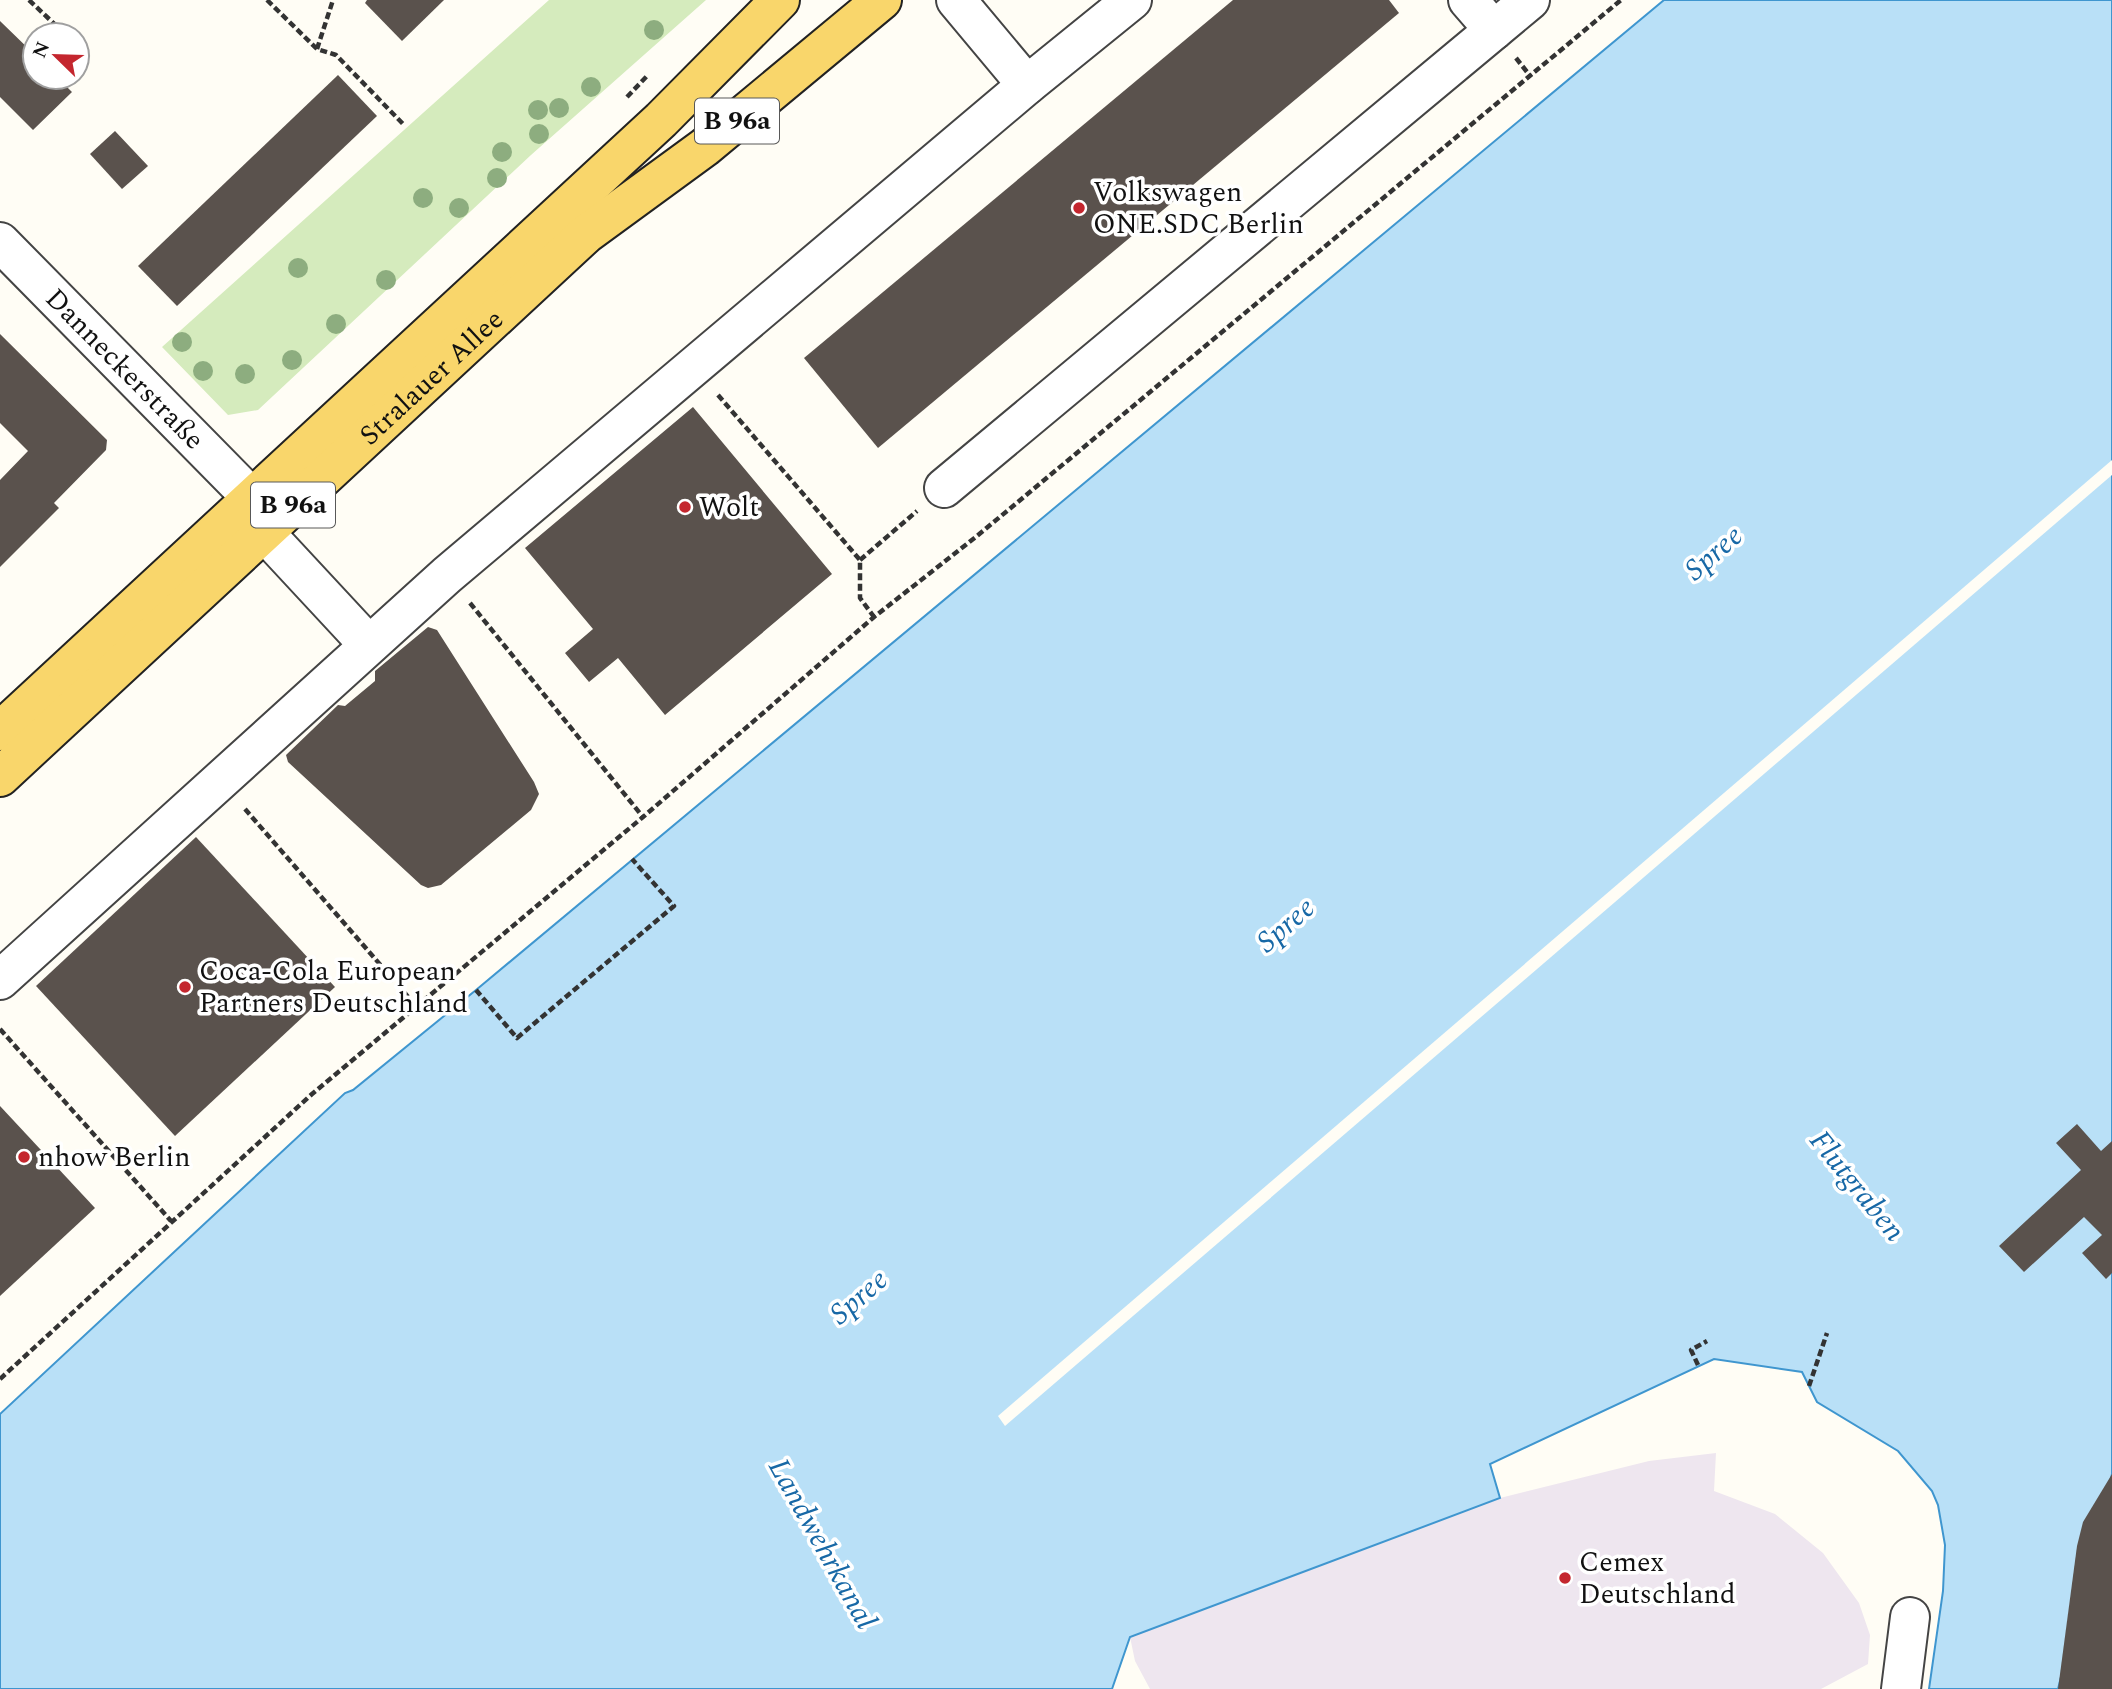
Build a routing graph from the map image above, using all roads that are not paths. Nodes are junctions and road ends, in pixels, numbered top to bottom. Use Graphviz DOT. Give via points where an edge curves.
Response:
graph roads {
  1 [pos="780,0"];
  2 [pos="882,0"];
  3 [pos="956,0"];
  4 [pos="1132,0"];
  5 [pos="1468,0"];
  6 [pos="1530,0"];
  7 [pos="1494,30"];
  8 [pos="1027,85"];
  9 [pos="0,242"];
  10 [pos="944,488"];
  11 [pos="258,514"];
  12 [pos="369,644"];
  13 [pos="0,731"];
  14 [pos="0,777"];
  15 [pos="0,980"];
  16 [pos="1910,1617"];
  17 [pos="1901,1689"];
  1 -- 11 [label="main road, Stralauer Allee / B 96a"];
  2 -- 11 [label="main road, Stralauer Allee / B 96a" via="705,147 586,234"];
  3 -- 8 [label="street"];
  4 -- 8 [label="street"];
  5 -- 7 [label="street"];
  6 -- 7 [label="street"];
  7 -- 10 [label="street"];
  8 -- 12 [label="street"];
  9 -- 11 [label="street, Danneckerstraße"];
  11 -- 12 [label="street, Danneckerstraße"];
  11 -- 13 [label="main road, Stralauer Allee / B 96a"];
  11 -- 14 [label="main road, Stralauer Allee / B 96a"];
  12 -- 15 [label="street"];
  16 -- 17 [label="street"];
}
